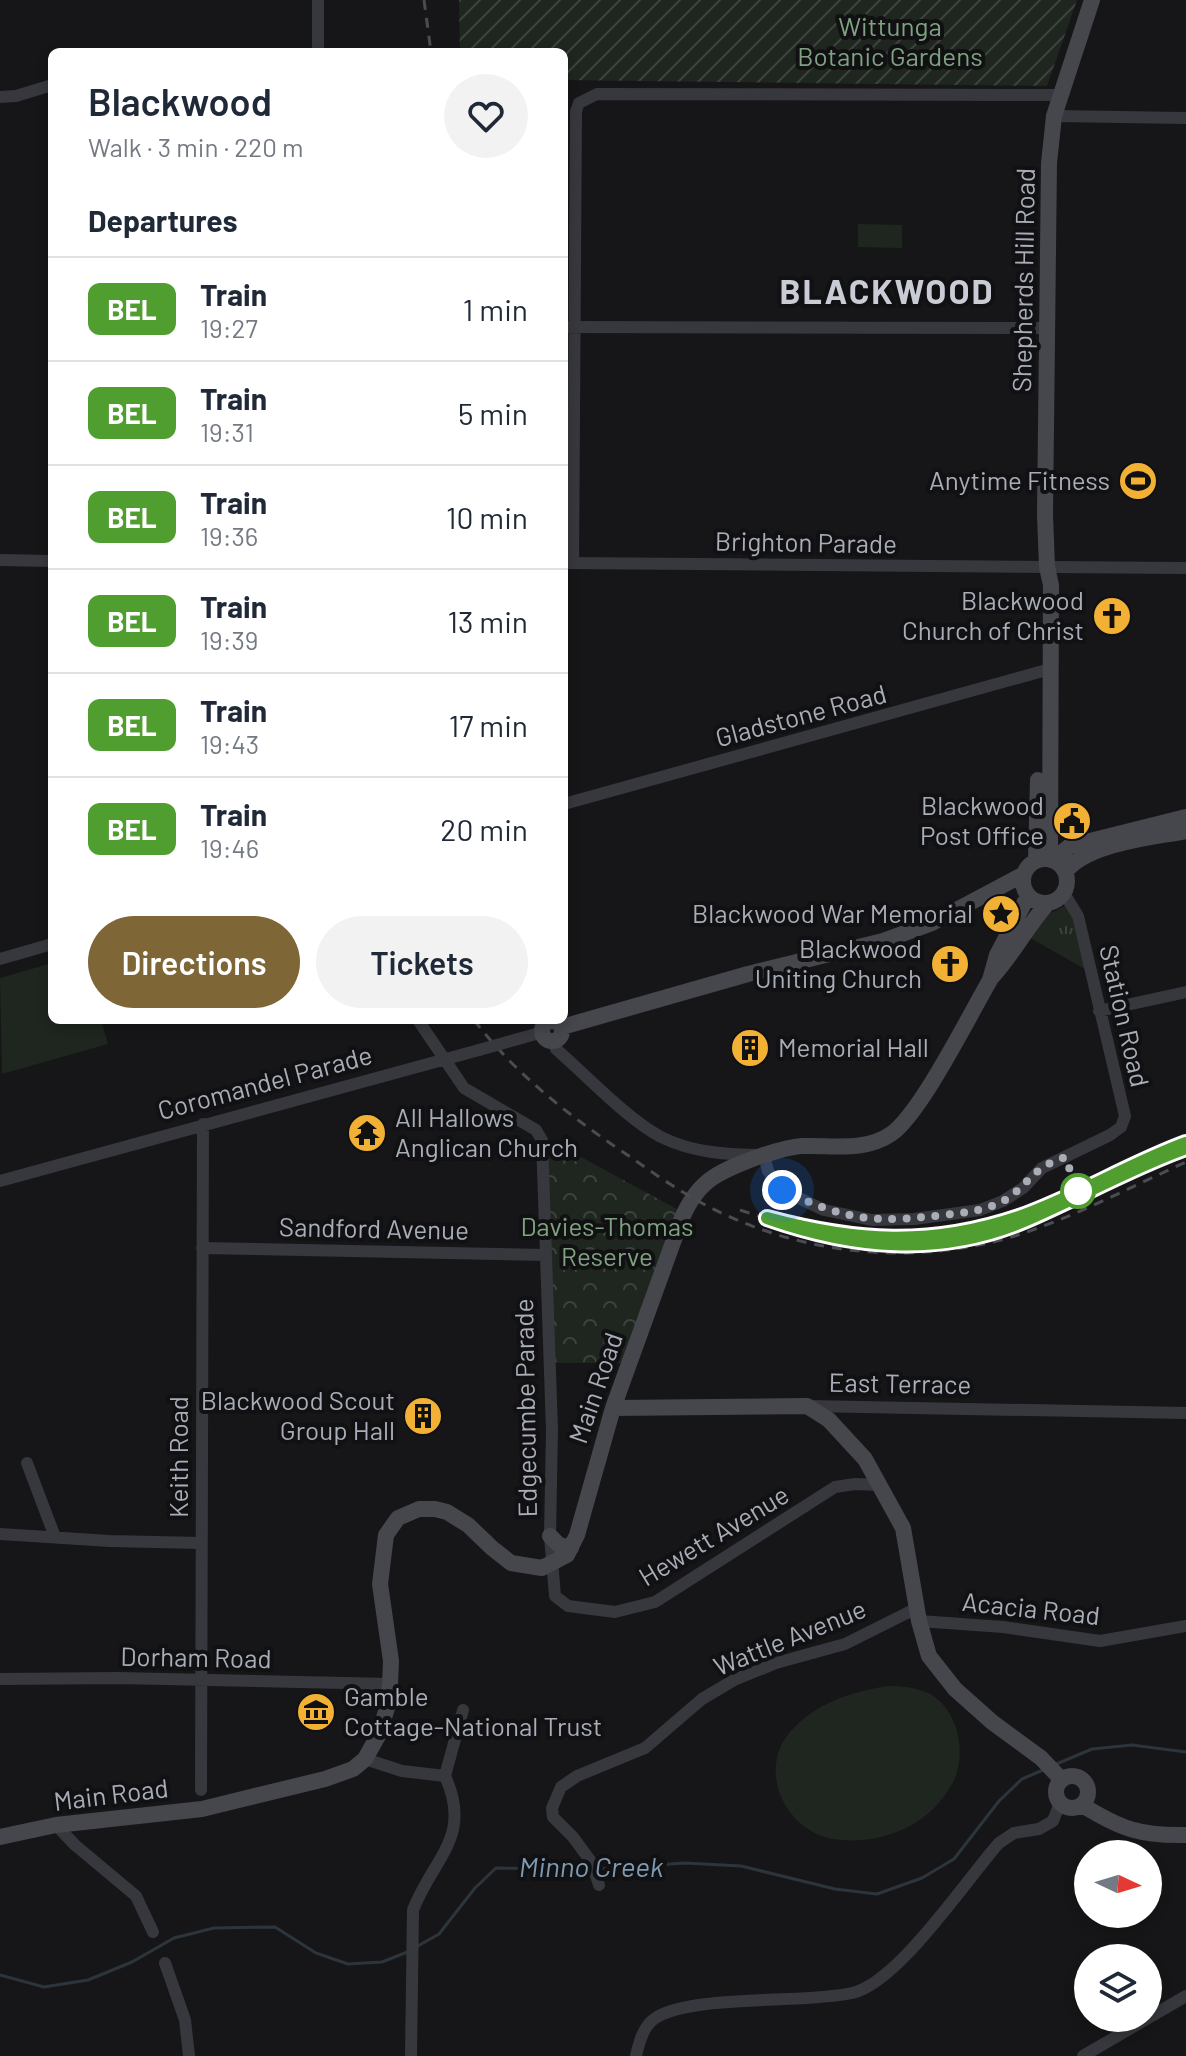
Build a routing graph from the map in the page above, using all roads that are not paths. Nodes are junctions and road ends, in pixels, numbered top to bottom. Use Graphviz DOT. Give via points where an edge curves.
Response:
graph roads {
  1 [pos="318,0"];
  2 [pos="1092,0"];
  3 [pos="318,48"];
  4 [pos="48,86"];
  5 [pos="1060,95"];
  6 [pos="0,97"];
  7 [pos="1054,116"];
  8 [pos="1186,118"];
  9 [pos="570,327"];
  10 [pos="1047,328"];
  11 [pos="0,560"];
  12 [pos="48,561"];
  13 [pos="568,563"];
  14 [pos="1047,567"];
  15 [pos="1186,568"];
  16 [pos="1045,671"];
  17 [pos="568,803"];
  18 [pos="1186,817"];
  19 [pos="1049,826"];
  20 [pos="1186,831"];
  21 [pos="1070,846"];
  22 [pos="1051,863"];
  23 [pos="1024,874"];
  24 [pos="995,889"];
  25 [pos="1064,893"];
  26 [pos="1028,896"];
  27 [pos="1048,903"];
  28 [pos="48,945"];
  29 [pos="0,959"];
  30 [pos="990,980"];
  31 [pos="1186,992"];
  32 [pos="1099,1011"];
  33 [pos="420,1024"];
  34 [pos="568,1024"];
  35 [pos="552,1028"];
  36 [pos="443,1060"];
  37 [pos="203,1124"];
  38 [pos="764,1155"];
  39 [pos="0,1181"];
  40 [pos="202,1248"];
  41 [pos="545,1255"];
  42 [pos="807,1406"];
  43 [pos="613,1408"];
  44 [pos="1186,1413"];
  45 [pos="27,1463"];
  46 [pos="880,1485"];
  47 [pos="0,1534"];
  48 [pos="550,1536"];
  49 [pos="55,1537"];
  50 [pos="201,1543"];
  51 [pos="571,1548"];
  52 [pos="551,1565"];
  53 [pos="918,1614"];
  54 [pos="1186,1626"];
  55 [pos="0,1679"];
  56 [pos="201,1680"];
  57 [pos="390,1684"];
  58 [pos="463,1710"];
  59 [pos="365,1759"];
  60 [pos="1054,1771"];
  61 [pos="445,1776"];
  62 [pos="201,1790"];
  63 [pos="1060,1803"];
  64 [pos="1082,1805"];
  65 [pos="56,1825"];
  66 [pos="1186,1835"];
  67 [pos="0,1837"];
  68 [pos="595,1874"];
  69 [pos="153,1932"];
  70 [pos="165,1963"];
  71 [pos="1186,1996"];
  72 [pos="189,2056"];
  73 [pos="411,2056"];
  74 [pos="636,2056"];
  75 [pos="1083,2056"];
  1 -- 3 [label="street"];
  2 -- 5 [label="main road, Shepherds Hill Road"];
  4 -- 6 [label="street"];
  5 -- 7 [label="main road, Shepherds Hill Road"];
  5 -- 9 [label="street" via="597,94 579,103 576,111"];
  7 -- 8 [label="street"];
  7 -- 10 [label="main road, Shepherds Hill Road"];
  9 -- 10 [label="street"];
  9 -- 13 [label="street"];
  10 -- 14 [label="main road, Shepherds Hill Road"];
  11 -- 12 [label="street"];
  13 -- 14 [label="street, Brighton Parade"];
  14 -- 15 [label="street, Brighton Parade"];
  14 -- 16 [label="main road, Shepherds Hill Road" via="1051,585"];
  16 -- 17 [label="street, Gladstone Road"];
  16 -- 19 [label="main road, Shepherds Hill Road"];
  16 -- 22 [label="main road, Shepherds Hill Road"];
  18 -- 21 [label="main road"];
  19 -- 21 [label="main road"];
  19 -- 22 [label="main road, Shepherds Hill Road"];
  20 -- 22 [label="main road"];
  21 -- 22 [label="main road"];
  22 -- 23 [label="main road"];
  22 -- 25 [label="main road" via="1067,883"];
  23 -- 24 [label="main road, Coromandel Parade"];
  23 -- 26 [label="main road"];
  24 -- 26 [label="main road"];
  24 -- 34 [label="main road, Coromandel Parade" via="932,923 883,941"];
  25 -- 27 [label="main road"];
  25 -- 32 [label="street, Station Road" via="1078,916"];
  26 -- 27 [label="main road"];
  26 -- 30 [label="main road, Main Road"];
  27 -- 30 [label="main road, Main Road"];
  28 -- 29 [label="street"];
  30 -- 38 [label="main road, Main Road" via="921,1097 892,1134 868,1144 801,1146"];
  31 -- 32 [label="street"];
  32 -- 38 [label="street, Station Road" via="1125,1116 1121,1127 1042,1168 1003,1201 980,1210 914,1219 848,1217 782,1190"];
  33 -- 36 [label="street"];
  35 -- 36 [label="street, Coromandel Parade, bridge"];
  35 -- 38 [label="street" via="556,1049 660,1136 705,1152"];
  36 -- 37 [label="street, Coromandel Parade"];
  36 -- 41 [label="street, Edgecumbe Parade" via="464,1088 536,1130 542,1140"];
  37 -- 39 [label="street, Coromandel Parade"];
  37 -- 40 [label="street, Keith Road"];
  38 -- 43 [label="main road, Main Road" via="725,1169 692,1197"];
  40 -- 41 [label="street, Sandford Avenue"];
  40 -- 50 [label="street, Keith Road"];
  41 -- 48 [label="street, Edgecumbe Parade"];
  42 -- 43 [label="main road, East Terrace"];
  42 -- 44 [label="street, East Terrace"];
  42 -- 46 [label="main road" via="843,1432"];
  43 -- 51 [label="main road, Main Road"];
  45 -- 49 [label="street"];
  46 -- 52 [label="street, Hewett Avenue" via="835,1487 655,1602 615,1612 568,1606 555,1596"];
  46 -- 53 [label="main road" via="903,1528"];
  47 -- 49 [label="street"];
  48 -- 51 [label="main road"];
  48 -- 52 [label="street, Edgecumbe Parade"];
  49 -- 50 [label="street"];
  50 -- 56 [label="street, Keith Road"];
  51 -- 52 [label="main road"];
  52 -- 57 [label="main road" via="511,1563 447,1512 419,1509 398,1518 386,1535 380,1584"];
  53 -- 54 [label="street, Acacia Road" via="1100,1641"];
  53 -- 60 [label="main road" via="929,1656 955,1689"];
  53 -- 68 [label="street, Wattle Avenue" via="734,1680 702,1699 645,1748 561,1787 553,1817 573,1837"];
  55 -- 56 [label="street, Dorham Road"];
  56 -- 57 [label="street, Dorham Road"];
  56 -- 62 [label="street, Keith Road"];
  57 -- 59 [label="main road" via="379,1734"];
  58 -- 61 [label="street"];
  59 -- 61 [label="street" via="402,1771"];
  59 -- 65 [label="main road, Main Road" via="325,1779 202,1809"];
  60 -- 63 [label="main road"];
  60 -- 64 [label="main road" via="1084,1781 1089,1791"];
  61 -- 73 [label="street" via="453,1793 448,1850 413,1910"];
  63 -- 64 [label="main road"];
  63 -- 74 [label="street" via="1053,1821 999,1843 911,1949 869,1987 801,1999 681,2007 653,2019"];
  64 -- 66 [label="main road" via="1130,1830"];
  65 -- 67 [label="main road, Main Road"];
  65 -- 69 [label="street" via="136,1896"];
  70 -- 72 [label="street" via="185,2020"];
  71 -- 75 [label="street"];
}
